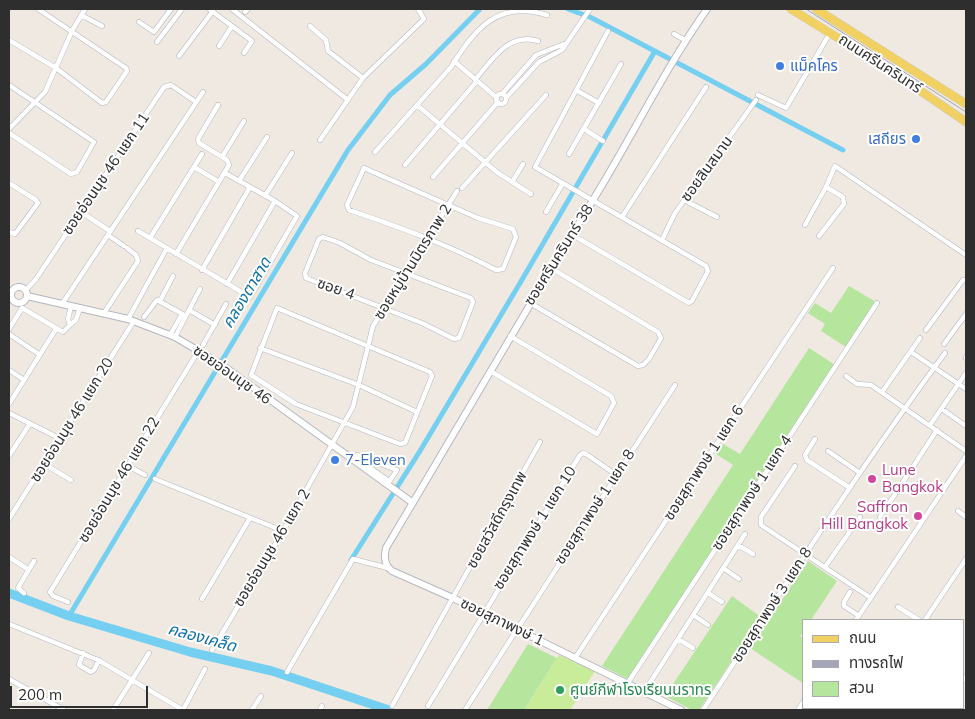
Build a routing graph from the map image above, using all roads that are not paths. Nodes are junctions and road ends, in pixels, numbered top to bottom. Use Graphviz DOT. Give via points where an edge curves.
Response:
graph roads {
  1 [pos="38,9"];
  2 [pos="85,9"];
  3 [pos="170,9"];
  4 [pos="182,9"];
  5 [pos="232,9"];
  6 [pos="418,9"];
  7 [pos="590,9"];
  8 [pos="706,9"];
  9 [pos="792,9"];
  10 [pos="816,9"];
  11 [pos="211,10"];
  12 [pos="81,15"];
  13 [pos="547,15"];
  14 [pos="139,22"];
  15 [pos="102,26"];
  16 [pos="232,26"];
  17 [pos="310,26"];
  18 [pos="608,30"];
  19 [pos="72,31"];
  20 [pos="830,32"];
  21 [pos="674,34"];
  22 [pos="9,40"];
  23 [pos="685,40"];
  24 [pos="157,42"];
  25 [pos="538,42"];
  26 [pos="566,43"];
  27 [pos="219,46"];
  28 [pos="244,53"];
  29 [pos="179,56"];
  30 [pos="454,61"];
  31 [pos="621,64"];
  32 [pos="56,68"];
  33 [pos="363,78"];
  34 [pos="476,80"];
  35 [pos="9,85"];
  36 [pos="706,87"];
  37 [pos="576,90"];
  38 [pos="203,92"];
  39 [pos="502,94"];
  40 [pos="546,95"];
  41 [pos="506,98"];
  42 [pos="348,100"];
  43 [pos="497,100"];
  44 [pos="36,102"];
  45 [pos="196,102"];
  46 [pos="599,103"];
  47 [pos="417,104"];
  48 [pos="966,104"];
  49 [pos="218,105"];
  50 [pos="244,121"];
  51 [pos="966,122"];
  52 [pos="439,124"];
  53 [pos="584,130"];
  54 [pos="9,131"];
  55 [pos="267,137"];
  56 [pos="320,140"];
  57 [pos="603,141"];
  58 [pos="462,144"];
  59 [pos="375,152"];
  60 [pos="292,153"];
  61 [pos="202,154"];
  62 [pos="569,154"];
  63 [pos="222,157"];
  64 [pos="485,162"];
  65 [pos="523,164"];
  66 [pos="405,165"];
  67 [pos="194,167"];
  68 [pos="225,173"];
  69 [pos="433,177"];
  70 [pos="216,180"];
  71 [pos="240,181"];
  72 [pos="512,182"];
  73 [pos="9,183"];
  74 [pos="563,183"];
  75 [pos="250,187"];
  76 [pos="826,187"];
  77 [pos="462,188"];
  78 [pos="457,191"];
  79 [pos="531,194"];
  80 [pos="265,196"];
  81 [pos="593,200"];
  82 [pos="684,200"];
  83 [pos="276,201"];
  84 [pos="448,205"];
  85 [pos="81,212"];
  86 [pos="546,212"];
  87 [pos="622,217"];
  88 [pos="717,217"];
  89 [pos="805,225"];
  90 [pos="138,231"];
  91 [pos="9,232"];
  92 [pos="109,233"];
  93 [pos="571,234"];
  94 [pos="819,236"];
  95 [pos="150,238"];
  96 [pos="426,239"];
  97 [pos="662,240"];
  98 [pos="167,248"];
  99 [pos="176,254"];
  100 [pos="966,255"];
  101 [pos="551,268"];
  102 [pos="832,268"];
  103 [pos="202,270"];
  104 [pos="404,274"];
  105 [pos="174,276"];
  106 [pos="966,280"];
  107 [pos="227,284"];
  108 [pos="200,289"];
  109 [pos="26,293"];
  110 [pos="10,295"];
  111 [pos="160,301"];
  112 [pos="530,303"];
  113 [pos="877,303"];
  114 [pos="62,304"];
  115 [pos="226,304"];
  116 [pos="72,306"];
  117 [pos="384,307"];
  118 [pos="80,308"];
  119 [pos="189,310"];
  120 [pos="104,313"];
  121 [pos="966,314"];
  122 [pos="184,315"];
  123 [pos="144,317"];
  124 [pos="131,320"];
  125 [pos="215,324"];
  126 [pos="70,325"];
  127 [pos="9,329"];
  128 [pos="56,329"];
  129 [pos="926,330"];
  130 [pos="9,334"];
  131 [pos="172,336"];
  132 [pos="510,336"];
  133 [pos="920,338"];
  134 [pos="944,344"];
  135 [pos="368,347"];
  136 [pos="201,348"];
  137 [pos="260,348"];
  138 [pos="911,352"];
  139 [pos="945,353"];
  140 [pos="40,355"];
  141 [pos="935,367"];
  142 [pos="9,370"];
  143 [pos="490,371"];
  144 [pos="966,373"];
  145 [pos="846,376"];
  146 [pos="24,380"];
  147 [pos="959,384"];
  148 [pos="359,385"];
  149 [pos="675,385"];
  150 [pos="966,389"];
  151 [pos="882,392"];
  152 [pos="9,404"];
  153 [pos="904,408"];
  154 [pos="942,409"];
  155 [pos="417,412"];
  156 [pos="9,413"];
  157 [pos="344,423"];
  158 [pos="29,425"];
  159 [pos="930,426"];
  160 [pos="966,426"];
  161 [pos="937,430"];
  162 [pos="61,439"];
  163 [pos="815,439"];
  164 [pos="540,442"];
  165 [pos="332,446"];
  166 [pos="966,451"];
  167 [pos="828,452"];
  168 [pos="9,456"];
  169 [pos="966,456"];
  170 [pos="44,464"];
  171 [pos="128,466"];
  172 [pos="795,466"];
  173 [pos="860,473"];
  174 [pos="615,474"];
  175 [pos="145,475"];
  176 [pos="155,479"];
  177 [pos="71,480"];
  178 [pos="389,485"];
  179 [pos="850,488"];
  180 [pos="413,503"];
  181 [pos="958,512"];
  182 [pos="860,516"];
  183 [pos="880,516"];
  184 [pos="966,517"];
  185 [pos="250,518"];
  186 [pos="9,519"];
  187 [pos="283,531"];
  188 [pos="745,534"];
  189 [pos="738,545"];
  190 [pos="753,554"];
  191 [pos="805,554"];
  192 [pos="9,557"];
  193 [pos="966,559"];
  194 [pos="34,561"];
  195 [pos="388,568"];
  196 [pos="723,568"];
  197 [pos="824,568"];
  198 [pos="29,570"];
  199 [pos="739,579"];
  200 [pos="850,592"];
  201 [pos="24,593"];
  202 [pos="708,593"];
  203 [pos="453,598"];
  204 [pos="870,598"];
  205 [pos="202,599"];
  206 [pos="68,602"];
  207 [pos="722,602"];
  208 [pos="898,607"];
  209 [pos="483,612"];
  210 [pos="693,615"];
  211 [pos="858,618"];
  212 [pos="917,619"];
  213 [pos="926,619"];
  214 [pos="9,624"];
  215 [pos="708,625"];
  216 [pos="516,629"];
  217 [pos="678,639"];
  218 [pos="692,648"];
  219 [pos="212,650"];
  220 [pos="83,653"];
  221 [pos="149,653"];
  222 [pos="575,658"];
  223 [pos="99,660"];
  224 [pos="205,670"];
  225 [pos="287,672"];
  226 [pos="9,679"];
  227 [pos="131,681"];
  228 [pos="627,684"];
  229 [pos="644,692"];
  230 [pos="261,696"];
  231 [pos="392,706"];
  232 [pos="428,706"];
  233 [pos="64,710"];
  234 [pos="113,710"];
  235 [pos="183,710"];
  236 [pos="252,710"];
  237 [pos="465,710"];
  238 [pos="682,710"];
  239 [pos="703,710"];
  1 -- 19 [label="street"];
  2 -- 12 [label="street"];
  3 -- 14 [label="street" via="154,32"];
  4 -- 24 [label="street"];
  5 -- 42 [label="street"];
  6 -- 33 [label="street" via="424,19"];
  7 -- 26 [label="street"];
  8 -- 23 [label="street, ซอยศรีนครินทร์ 38"];
  9 -- 20 [label="main road, ถนนศรีนครินทร์"];
  10 -- 48 [label="main road, ถนนศรีนครินทร์"];
  11 -- 16 [label="street"];
  11 -- 29 [label="street"];
  12 -- 15 [label="street"];
  12 -- 19 [label="street"];
  13 -- 30 [label="street" via="526,9 503,12 479,29"];
  16 -- 27 [label="street"];
  16 -- 28 [label="street" via="252,41"];
  17 -- 33 [label="street" via="326,40 328,51"];
  18 -- 37 [label="street"];
  19 -- 32 [label="street"];
  19 -- 32 [label="street" via="127,71 104,103"];
  20 -- 51 [label="main road, ถนนศรีนครินทร์"];
  20 -- 82 [label="street, ซอยสินสมาน" via="786,108 757,98"];
  21 -- 23 [label="street"];
  22 -- 32 [label="street"];
  23 -- 81 [label="street, ซอยศรีนครินทร์ 38"];
  25 -- 34 [label="street" via="525,38 511,42"];
  26 -- 39 [label="street" via="536,55"];
  26 -- 41 [label="street" via="560,52 539,62"];
  30 -- 34 [label="street"];
  30 -- 47 [label="street"];
  31 -- 46 [label="street"];
  32 -- 44 [label="street" via="49,86"];
  33 -- 42 [label="street"];
  34 -- 43 [label="street"];
  34 -- 52 [label="street"];
  35 -- 44 [label="street"];
  36 -- 87 [label="street"];
  37 -- 46 [label="street"];
  37 -- 74 [label="street" via="535,165"];
  38 -- 45 [label="street"];
  39 -- 41 [label="street"];
  39 -- 43 [label="street"];
  40 -- 64 [label="street"];
  41 -- 43 [label="street" via="504,103"];
  42 -- 56 [label="street"];
  43 -- 58 [label="street"];
  44 -- 54 [label="street"];
  44 -- 54 [label="street" via="94,142 77,172 71,174"];
  45 -- 85 [label="street, ซอยอ่อนนุช 46 แยก 11" via="166,85"];
  45 -- 92 [label="street"];
  46 -- 53 [label="street"];
  47 -- 52 [label="street"];
  47 -- 59 [label="street"];
  49 -- 63 [label="street" via="198,139"];
  50 -- 63 [label="street"];
  52 -- 58 [label="street"];
  52 -- 66 [label="street"];
  53 -- 57 [label="street"];
  53 -- 62 [label="street"];
  55 -- 71 [label="street"];
  58 -- 64 [label="street"];
  58 -- 69 [label="street"];
  60 -- 80 [label="street"];
  61 -- 67 [label="street"];
  63 -- 68 [label="street" via="229,163"];
  64 -- 72 [label="street"];
  64 -- 77 [label="street"];
  65 -- 72 [label="street"];
  67 -- 70 [label="street"];
  67 -- 95 [label="street"];
  68 -- 71 [label="street"];
  68 -- 99 [label="street"];
  71 -- 75 [label="street"];
  72 -- 79 [label="street"];
  73 -- 91 [label="street" via="38,203 20,231 16,234"];
  74 -- 81 [label="street"];
  74 -- 86 [label="street"];
  75 -- 80 [label="street"];
  75 -- 103 [label="street"];
  76 -- 89 [label="street"];
  76 -- 94 [label="street" via="845,200"];
  76 -- 100 [label="street" via="834,166"];
  78 -- 84 [label="street, ซอยหมู่บ้านมิตรภาพ 2"];
  80 -- 83 [label="street"];
  81 -- 87 [label="street"];
  81 -- 93 [label="street, ซอยศรีนครินทร์ 38"];
  82 -- 88 [label="street"];
  82 -- 97 [label="street, ซอยสินสมาน"];
  83 -- 107 [label="street"];
  83 -- 107 [label="street" via="297,216 252,294 248,296"];
  84 -- 96 [label="street, ซอยหมู่บ้านมิตรภาพ 2"];
  84 -- 96 [label="street" via="515,230 516,237 503,268 496,270"];
  84 -- 96 [label="street" via="367,169 361,170 347,204 349,210"];
  85 -- 92 [label="street"];
  85 -- 109 [label="street, ซอยอ่อนนุช 46 แยก 11"];
  87 -- 97 [label="street"];
  90 -- 95 [label="street"];
  92 -- 114 [label="street"];
  92 -- 120 [label="street" via="136,255 138,261"];
  93 -- 97 [label="street" via="687,302 692,301 707,267"];
  93 -- 101 [label="street, ซอยศรีนครินทร์ 38"];
  95 -- 98 [label="street"];
  96 -- 104 [label="street, ซอยหมู่บ้านมิตรภาพ 2"];
  98 -- 99 [label="street"];
  98 -- 124 [label="street, ซอยอ่อนนุช 46 แยก 20"];
  99 -- 103 [label="street"];
  101 -- 112 [label="street, ซอยศรีนครินทร์ 38"];
  101 -- 112 [label="street" via="658,332 660,338 646,364 638,366"];
  102 -- 222 [label="street, ซอยสุภาพงษ์ 1 แยก 6"];
  103 -- 107 [label="street"];
  104 -- 117 [label="street, ซอยหมู่บ้านมิตรภาพ 2"];
  104 -- 117 [label="street, ซอย 4" via="473,300 459,338 454,339"];
  104 -- 117 [label="street, ซอย 4" via="340,243 323,237 319,239 305,273 309,279"];
  105 -- 111 [label="street"];
  106 -- 129 [label="street"];
  108 -- 119 [label="street"];
  109 -- 110 [label="street" via="18,288"];
  109 -- 110 [label="street, ซอยอ่อนนุช 46" via="20,302"];
  109 -- 114 [label="street, ซอยอ่อนนุช 46"];
  111 -- 122 [label="street"];
  111 -- 123 [label="street" via="154,302"];
  112 -- 132 [label="street, ซอยศรีนครินทร์ 38"];
  113 -- 228 [label="street, ซอยสุภาพงษ์ 1 แยก 4"];
  114 -- 116 [label="street, ซอยอ่อนนุช 46"];
  115 -- 125 [label="street, ซอยอ่อนนุช 46 แยก 22"];
  116 -- 118 [label="street, ซอยอ่อนนุช 46"];
  116 -- 126 [label="street" via="68,319"];
  117 -- 135 [label="street, ซอยหมู่บ้านมิตรภาพ 2" via="371,330"];
  118 -- 120 [label="street, ซอยอ่อนนุช 46"];
  118 -- 126 [label="street" via="76,320"];
  119 -- 122 [label="street"];
  119 -- 125 [label="street"];
  120 -- 124 [label="street, ซอยอ่อนนุช 46"];
  121 -- 134 [label="street"];
  122 -- 131 [label="street"];
  124 -- 131 [label="street, ซอยอ่อนนุช 46"];
  124 -- 162 [label="street, ซอยอ่อนนุช 46 แยก 20"];
  125 -- 136 [label="street, ซอยอ่อนนุช 46 แยก 22"];
  126 -- 128 [label="street" via="65,332"];
  127 -- 128 [label="street" via="22,308"];
  128 -- 140 [label="street"];
  130 -- 140 [label="street"];
  131 -- 136 [label="street, ซอยอ่อนนุช 46"];
  132 -- 143 [label="street, ซอยศรีนครินทร์ 38"];
  132 -- 143 [label="street" via="614,399 597,434"];
  133 -- 138 [label="street"];
  135 -- 137 [label="street" via="278,308"];
  135 -- 148 [label="street, ซอยหมู่บ้านมิตรภาพ 2"];
  135 -- 155 [label="street" via="431,373"];
  136 -- 165 [label="street, ซอยอ่อนนุช 46"];
  136 -- 171 [label="street, ซอยอ่อนนุช 46 แยก 22"];
  137 -- 148 [label="street"];
  137 -- 157 [label="street" via="251,371 253,376 284,398"];
  138 -- 141 [label="street"];
  138 -- 151 [label="street"];
  139 -- 141 [label="street, ซอยสุภาพงษ์ 3 แยก 8"];
  140 -- 146 [label="street"];
  141 -- 147 [label="street"];
  141 -- 153 [label="street, ซอยสุภาพงษ์ 3 แยก 8"];
  142 -- 146 [label="street"];
  143 -- 180 [label="street, ซอยศรีนครินทร์ 38"];
  144 -- 147 [label="street"];
  145 -- 151 [label="street" via="857,384 871,385"];
  146 -- 152 [label="street"];
  147 -- 150 [label="street"];
  147 -- 154 [label="street"];
  148 -- 155 [label="street"];
  148 -- 157 [label="street, ซอยหมู่บ้านมิตรภาพ 2"];
  149 -- 174 [label="street, ซอยสุภาพงษ์ 1 แยก 8"];
  151 -- 153 [label="street"];
  153 -- 159 [label="street"];
  153 -- 173 [label="street, ซอยสุภาพงษ์ 3 แยก 8"];
  154 -- 159 [label="street"];
  154 -- 160 [label="street"];
  155 -- 157 [label="street" via="403,444"];
  156 -- 158 [label="street"];
  157 -- 165 [label="street, ซอยหมู่บ้านมิตรภาพ 2"];
  158 -- 162 [label="street"];
  158 -- 168 [label="street"];
  159 -- 161 [label="street"];
  161 -- 166 [label="street"];
  161 -- 183 [label="street"];
  162 -- 170 [label="street, ซอยอ่อนนุช 46 แยก 20"];
  163 -- 179 [label="street" via="805,454 807,460"];
  164 -- 203 [label="street, ซอยสวัสดีกรุงเทพ"];
  165 -- 178 [label="street, ซอยอ่อนนุช 46"];
  165 -- 187 [label="street, ซอยอ่อนนุช 46 แยก 2"];
  167 -- 173 [label="street"];
  169 -- 204 [label="street"];
  170 -- 177 [label="street"];
  170 -- 186 [label="street, ซอยอ่อนนุช 46 แยก 20"];
  171 -- 175 [label="street"];
  171 -- 206 [label="street, ซอยอ่อนนุช 46 แยก 22" via="50,592"];
  172 -- 191 [label="street" via="760,522"];
  173 -- 179 [label="street, ซอยสุภาพงษ์ 3 แยก 8"];
  174 -- 209 [label="street, ซอยสุภาพงษ์ 1 แยก 10" via="585,453 580,455"];
  174 -- 216 [label="street, ซอยสุภาพงษ์ 1 แยก 8"];
  176 -- 185 [label="street"];
  178 -- 178 [label="street" via="397,470 358,455 356,458"];
  178 -- 180 [label="street, ซอยอ่อนนุช 46"];
  179 -- 191 [label="street, ซอยสุภาพงษ์ 3 แยก 8"];
  180 -- 195 [label="street" via="386,548"];
  181 -- 184 [label="street"];
  182 -- 197 [label="street"];
  185 -- 187 [label="street"];
  185 -- 205 [label="street"];
  187 -- 219 [label="street, ซอยอ่อนนุช 46 แยก 2"];
  188 -- 189 [label="street"];
  189 -- 190 [label="street"];
  189 -- 196 [label="street"];
  191 -- 197 [label="street"];
  191 -- 239 [label="street, ซอยสุภาพงษ์ 3 แยก 8"];
  192 -- 198 [label="street"];
  193 -- 213 [label="street"];
  194 -- 198 [label="street"];
  195 -- 203 [label="street, ซอยสุภาพงษ์ 1"];
  195 -- 225 [label="street" via="353,559"];
  196 -- 199 [label="street"];
  196 -- 202 [label="street"];
  197 -- 204 [label="street"];
  198 -- 201 [label="street" via="18,588"];
  200 -- 211 [label="street" via="843,604"];
  202 -- 207 [label="street"];
  202 -- 210 [label="street"];
  203 -- 209 [label="street, ซอยสุภาพงษ์ 1"];
  203 -- 231 [label="street, ซอยสวัสดีกรุงเทพ"];
  204 -- 211 [label="street"];
  208 -- 212 [label="street"];
  209 -- 216 [label="street, ซอยสุภาพงษ์ 1"];
  209 -- 232 [label="street"];
  210 -- 215 [label="street"];
  210 -- 217 [label="street"];
  214 -- 220 [label="street"];
  216 -- 222 [label="street, ซอยสุภาพงษ์ 1"];
  216 -- 237 [label="street, ซอยสุภาพงษ์ 1 แยก 8"];
  217 -- 218 [label="street"];
  217 -- 229 [label="street"];
  220 -- 223 [label="street"];
  220 -- 223 [label="street" via="79,665 91,672"];
  221 -- 227 [label="street"];
  222 -- 228 [label="street, ซอยสุภาพงษ์ 1"];
  223 -- 227 [label="street"];
  224 -- 235 [label="street"];
  226 -- 233 [label="street"];
  227 -- 234 [label="street"];
  227 -- 235 [label="street"];
  228 -- 229 [label="street, ซอยสุภาพงษ์ 1"];
  229 -- 238 [label="street, ซอยสุภาพงษ์ 1"];
  230 -- 236 [label="street"];
}
